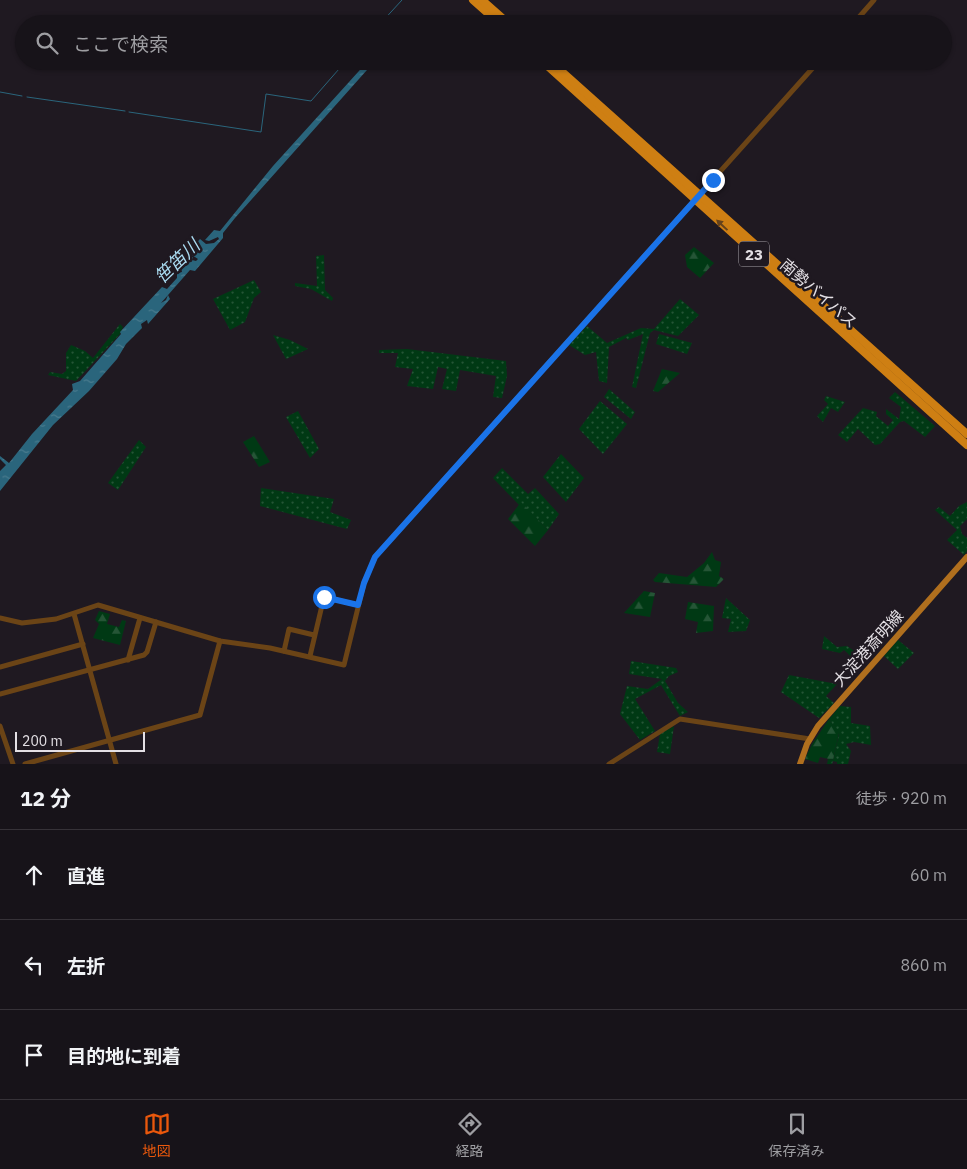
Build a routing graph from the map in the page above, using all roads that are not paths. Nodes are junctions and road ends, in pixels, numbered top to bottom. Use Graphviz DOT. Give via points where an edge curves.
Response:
graph roads {
  1 [pos="473,0"];
  2 [pos="482,0"];
  3 [pos="874,0"];
  4 [pos="490,15"];
  5 [pos="499,15"];
  6 [pos="861,15"];
  7 [pos="552,70"];
  8 [pos="560,70"];
  9 [pos="811,70"];
  10 [pos="697,197"];
  11 [pos="967,434"];
  12 [pos="967,445"];
  13 [pos="967,557"];
  14 [pos="358,605"];
  15 [pos="74,614"];
  16 [pos="0,618"];
  17 [pos="140,618"];
  18 [pos="156,622"];
  19 [pos="314,635"];
  20 [pos="220,641"];
  21 [pos="82,644"];
  22 [pos="284,651"];
  23 [pos="310,656"];
  24 [pos="128,660"];
  25 [pos="0,667"];
  26 [pos="90,670"];
  27 [pos="0,694"];
  28 [pos="0,726"];
  29 [pos="810,739"];
  30 [pos="110,741"];
  31 [pos="13,764"];
  32 [pos="25,764"];
  33 [pos="116,764"];
  34 [pos="609,764"];
  35 [pos="800,764"];
  1 -- 4 [label="highway"];
  2 -- 5 [label="highway"];
  3 -- 6 [label="street"];
  7 -- 10 [label="highway, 南勢バイパス / 23"];
  8 -- 10 [label="highway, 南勢バイパス / 23"];
  9 -- 10 [label="street"];
  10 -- 11 [label="highway, 南勢バイパス / 23"];
  12 -- 10 [label="highway, 南勢バイパス / 23, one-way"];
  10 -- 14 [label="street" via="375,557"];
  13 -- 29 [label="main road, 大淀港斎明線" via="836,704"];
  14 -- 19 [label="street" via="324,597"];
  14 -- 23 [label="street" via="344,665"];
  15 -- 16 [label="street" via="22,623"];
  15 -- 17 [label="street" via="98,605"];
  15 -- 21 [label="street"];
  17 -- 18 [label="street"];
  17 -- 24 [label="street"];
  18 -- 20 [label="street"];
  18 -- 24 [label="street" via="147,652"];
  19 -- 22 [label="street" via="289,629"];
  19 -- 23 [label="street"];
  20 -- 22 [label="street"];
  20 -- 30 [label="street" via="200,715"];
  21 -- 25 [label="street"];
  21 -- 26 [label="street"];
  22 -- 23 [label="street"];
  24 -- 26 [label="street"];
  26 -- 27 [label="street"];
  26 -- 30 [label="street"];
  28 -- 31 [label="street"];
  29 -- 34 [label="street" via="680,719"];
  29 -- 35 [label="main road, 大淀港斎明線"];
  30 -- 32 [label="street"];
  30 -- 33 [label="street"];
}
